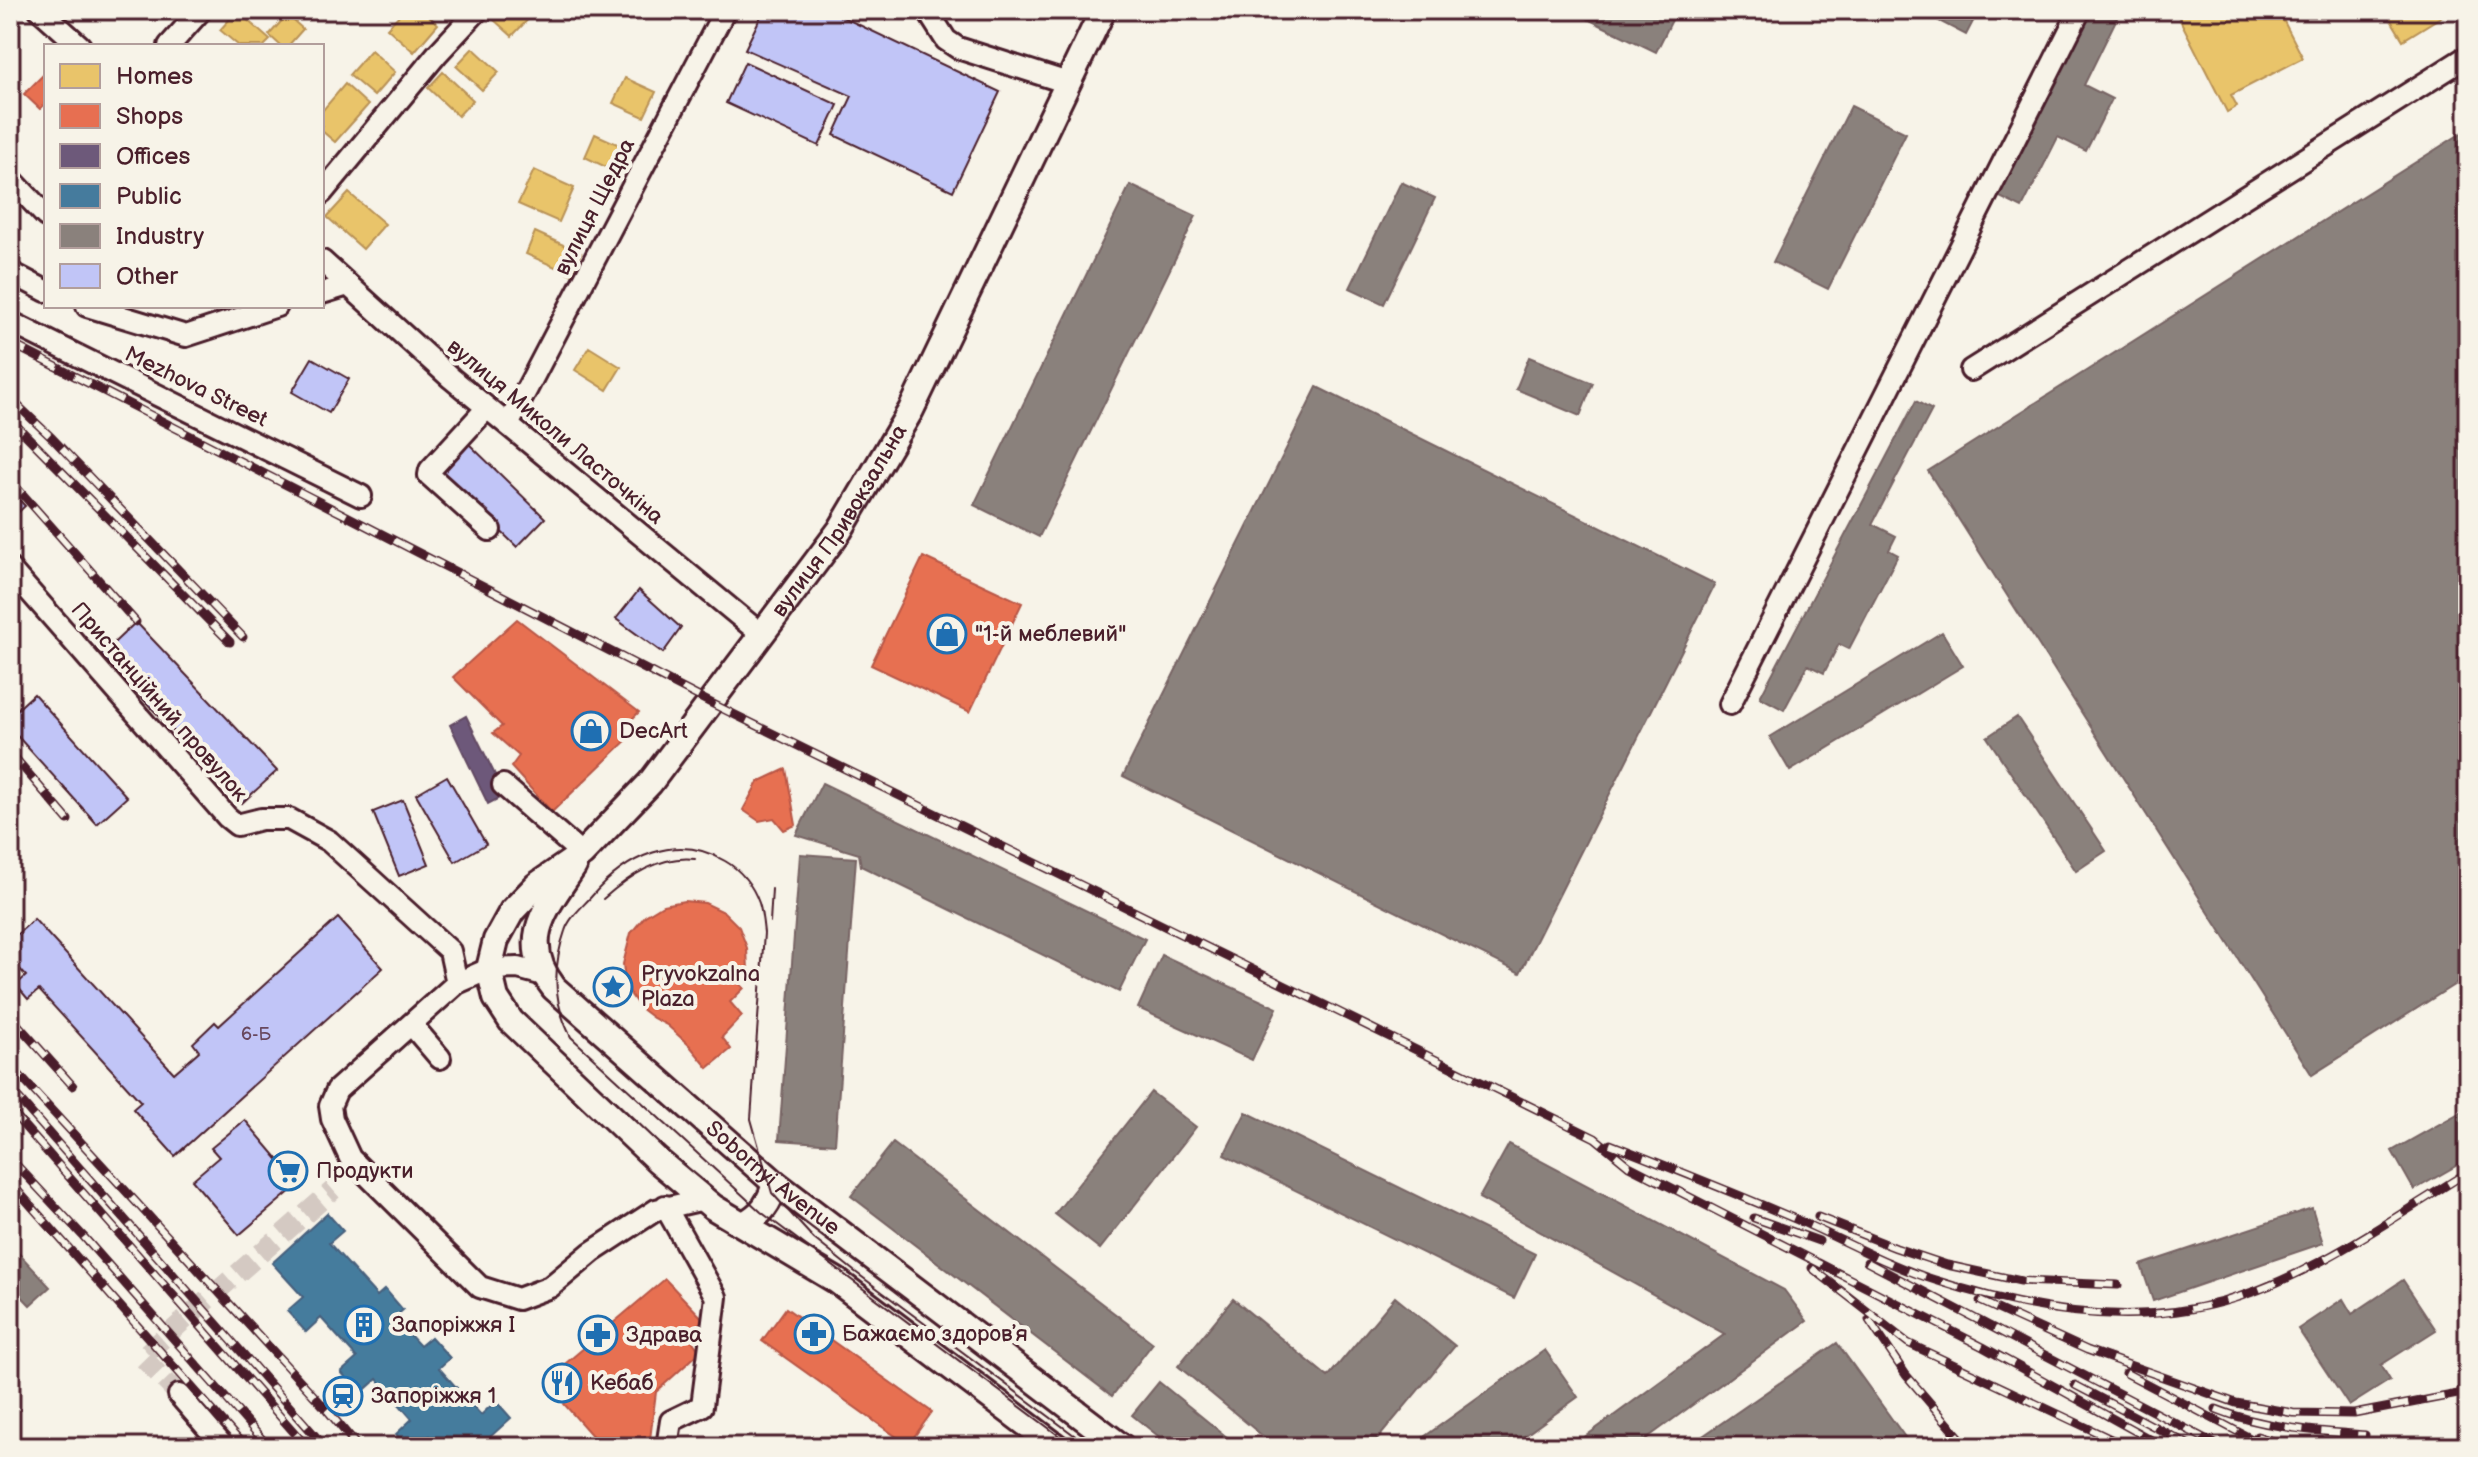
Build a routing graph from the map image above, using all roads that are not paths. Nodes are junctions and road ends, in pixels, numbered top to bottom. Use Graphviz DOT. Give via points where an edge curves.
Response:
graph roads {
  1 [pos="40,10"];
  2 [pos="201,10"];
  3 [pos="478,10"];
  4 [pos="725,10"];
  5 [pos="927,10"];
  6 [pos="1103,10"];
  7 [pos="2080,10"];
  8 [pos="78,44"];
  9 [pos="171,44"];
  10 [pos="2468,56"];
  11 [pos="1068,83"];
  12 [pos="10,178"];
  13 [pos="324,191"];
  14 [pos="44,214"];
  15 [pos="324,263"];
  16 [pos="10,272"];
  17 [pos="348,285"];
  18 [pos="44,290"];
  19 [pos="324,292"];
  20 [pos="94,308"];
  21 [pos="260,308"];
  22 [pos="10,322"];
  23 [pos="1971,370"];
  24 [pos="487,408"];
  25 [pos="508,425"];
  26 [pos="361,496"];
  27 [pos="490,530"];
  28 [pos="10,569"];
  29 [pos="761,634"];
  30 [pos="1730,704"];
  31 [pos="503,785"];
  32 [pos="582,854"];
  33 [pos="489,969"];
  34 [pos="544,975"];
  35 [pos="457,983"];
  36 [pos="411,1024"];
  37 [pos="440,1058"];
  38 [pos="775,1183"];
  39 [pos="704,1199"];
  40 [pos="665,1206"];
  41 [pos="744,1224"];
  42 [pos="179,1395"];
  43 [pos="224,1447"];
  44 [pos="667,1447"];
  45 [pos="1057,1447"];
  46 [pos="1122,1447"];
  1 -- 8 [label="street"];
  2 -- 9 [label="street"];
  3 -- 13 [label="street"];
  4 -- 25 [label="street, вулиця Щедра"];
  5 -- 11 [label="street" via="946,40 958,48"];
  6 -- 11 [label="main road, вулиця Привокзальна"];
  7 -- 30 [label="street"];
  10 -- 23 [label="street"];
  11 -- 29 [label="main road, вулиця Привокзальна" via="911,410 840,530"];
  12 -- 14 [label="street"];
  15 -- 17 [label="street, вулиця Миколи Ласточкіна"];
  16 -- 18 [label="street"];
  17 -- 19 [label="street"];
  17 -- 24 [label="street, вулиця Миколи Ласточкіна"];
  20 -- 21 [label="street" via="186,336"];
  22 -- 26 [label="street, Mezhova Street"];
  24 -- 25 [label="street, вулиця Миколи Ласточкіна"];
  24 -- 27 [label="street" via="429,475"];
  25 -- 29 [label="street, вулиця Миколи Ласточкіна"];
  28 -- 35 [label="street, Пристанційний провулок" via="227,817 237,825 289,819 329,841 450,951"];
  29 -- 32 [label="main road, вулиця Привокзальна" via="662,769"];
  31 -- 32 [label="street"];
  32 -- 33 [label="main road, вулиця Привокзальна" via="537,885 512,911 496,940"];
  32 -- 34 [label="main road" via="537,929"];
  33 -- 34 [label="street" via="518,968"];
  33 -- 35 [label="street"];
  33 -- 39 [label="main road, Sobornyi Avenue" via="496,998 511,1021"];
  34 -- 38 [label="main road, Sobornyi Avenue"];
  35 -- 36 [label="street"];
  36 -- 37 [label="street"];
  36 -- 40 [label="street" via="337,1090 330,1106 332,1119 350,1158 480,1287 518,1299 550,1287 592,1252"];
  38 -- 41 [label="main road" via="767,1206"];
  38 -- 46 [label="main road, Sobornyi Avenue"];
  39 -- 40 [label="street"];
  39 -- 41 [label="main road, Sobornyi Avenue"];
  40 -- 44 [label="street" via="716,1297 702,1406 671,1421"];
  41 -- 45 [label="main road, Sobornyi Avenue" via="837,1281"];
  42 -- 43 [label="street"];
}
